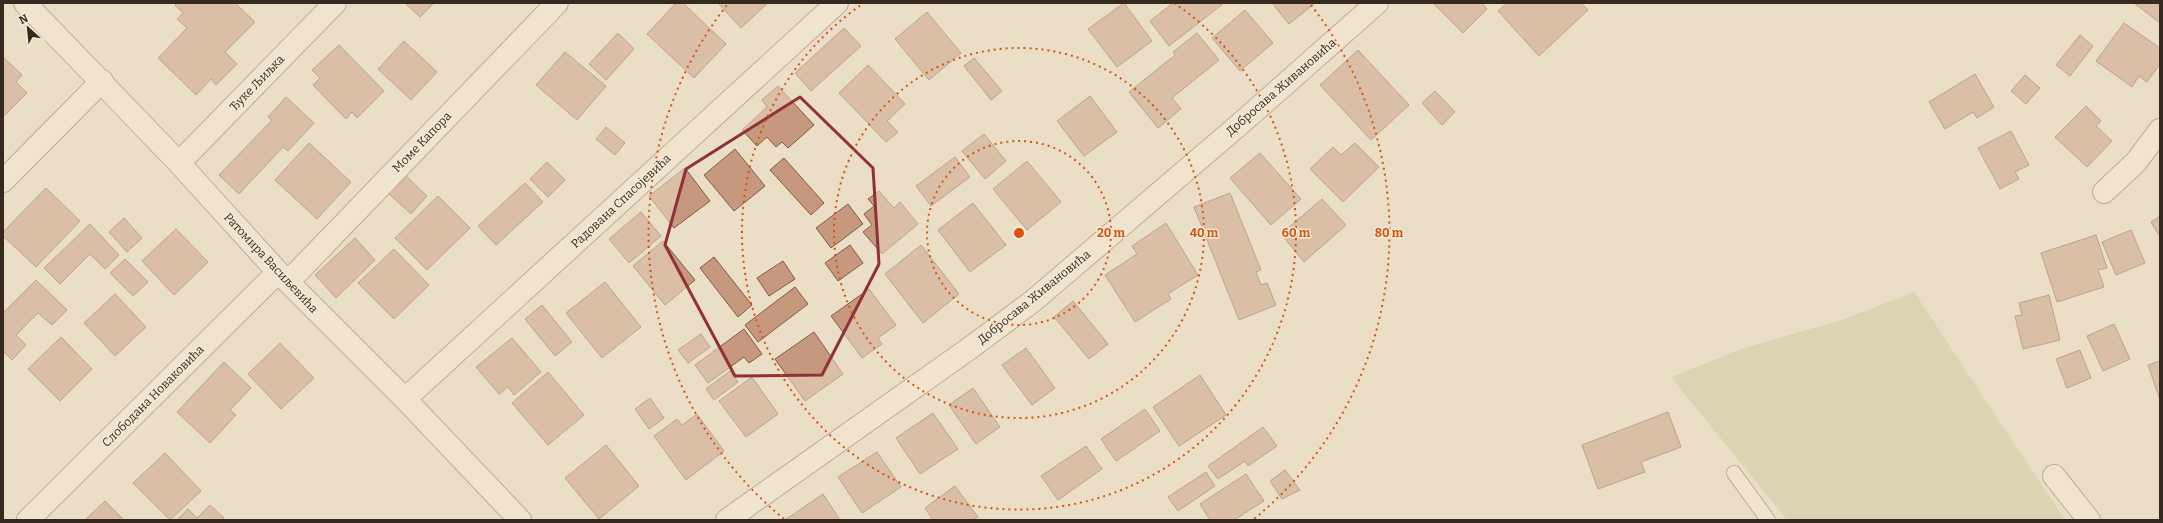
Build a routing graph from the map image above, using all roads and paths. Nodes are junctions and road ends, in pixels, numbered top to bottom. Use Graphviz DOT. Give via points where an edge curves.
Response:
graph roads {
  1 [pos="25,3"];
  2 [pos="335,3"];
  3 [pos="557,3"];
  4 [pos="837,3"];
  5 [pos="1377,3"];
  6 [pos="102,81"];
  7 [pos="2160,130"];
  8 [pos="179,163"];
  9 [pos="3,181"];
  10 [pos="2104,192"];
  11 [pos="283,277"];
  12 [pos="405,399"];
  13 [pos="1734,473"];
  14 [pos="2054,476"];
  15 [pos="28,520"];
  16 [pos="520,520"];
  17 [pos="727,520"];
  18 [pos="1768,520"];
  19 [pos="2089,520"];
  1 -- 6 [label="street, Ратомира Васиљевића"];
  2 -- 8 [label="street, Ђуке Љиљка"];
  3 -- 11 [label="street, Моме Капора"];
  4 -- 12 [label="street, Радована Спасојевића"];
  5 -- 17 [label="street, Добросава Живановића" via="1033,301"];
  6 -- 8 [label="street, Ратомира Васиљевића"];
  6 -- 9 [label="street"];
  7 -- 10 [label="street" via="2136,162"];
  8 -- 11 [label="street, Ратомира Васиљевића"];
  11 -- 12 [label="street, Ратомира Васиљевића"];
  11 -- 15 [label="street, Слободана Новаковића"];
  12 -- 16 [label="street, Ратомира Васиљевића"];
  13 -- 18 [label="lane"];
  14 -- 19 [label="street"];
}
